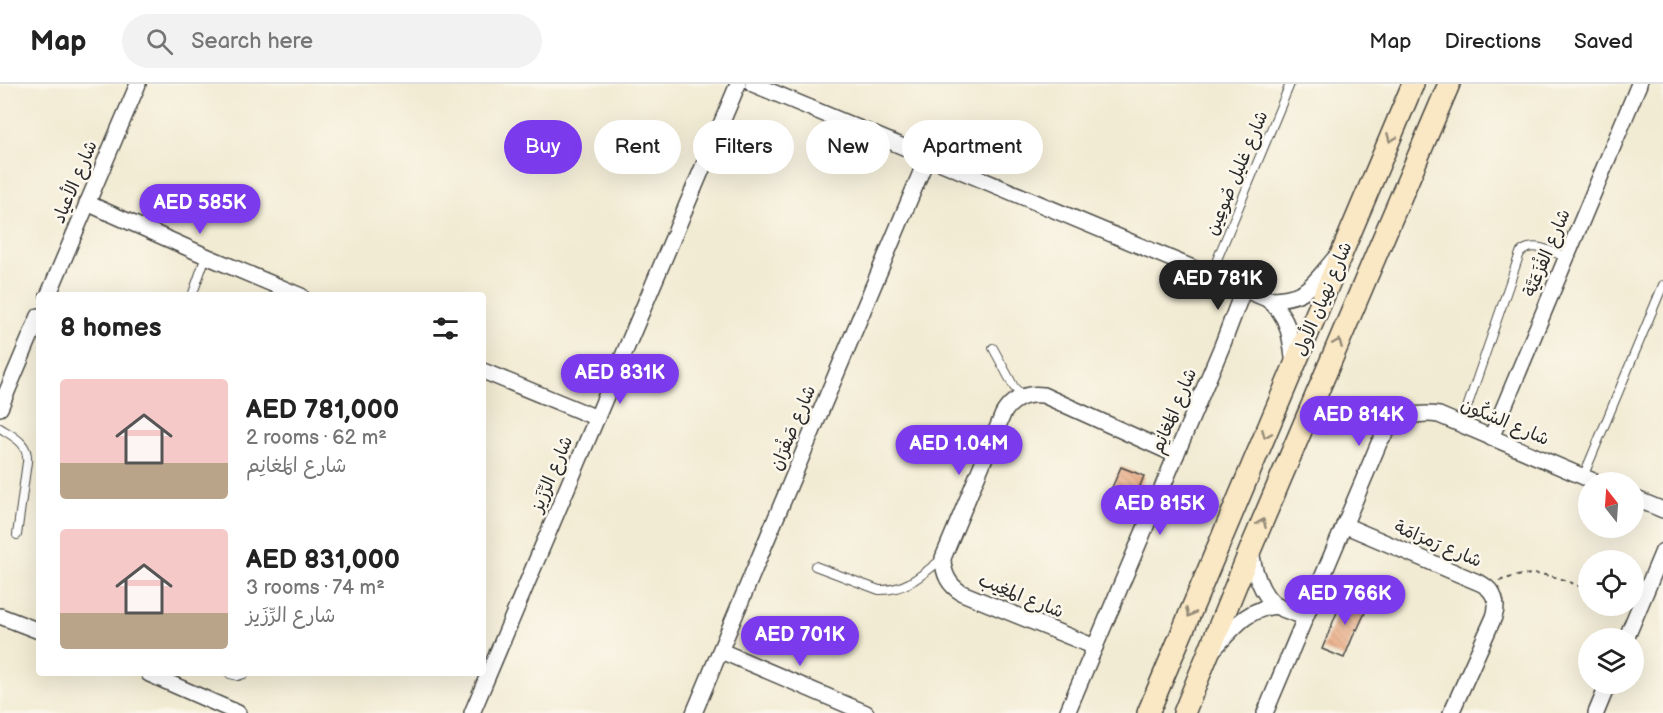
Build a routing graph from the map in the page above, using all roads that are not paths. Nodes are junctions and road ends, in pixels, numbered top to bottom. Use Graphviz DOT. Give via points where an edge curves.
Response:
graph roads {
  1 [pos="138,84"];
  2 [pos="738,84"];
  3 [pos="753,84"];
  4 [pos="1290,84"];
  5 [pos="1413,84"];
  6 [pos="1449,84"];
  7 [pos="1639,84"];
  8 [pos="902,147"];
  9 [pos="920,174"];
  10 [pos="966,174"];
  11 [pos="87,203"];
  12 [pos="1346,245"];
  13 [pos="206,256"];
  14 [pos="1566,257"];
  15 [pos="1211,274"];
  16 [pos="1663,285"];
  17 [pos="1244,288"];
  18 [pos="50,292"];
  19 [pos="193,292"];
  20 [pos="292,292"];
  21 [pos="1267,299"];
  22 [pos="36,323"];
  23 [pos="993,348"];
  24 [pos="1294,368"];
  25 [pos="486,371"];
  26 [pos="1022,396"];
  27 [pos="0,408"];
  28 [pos="597,418"];
  29 [pos="1461,424"];
  30 [pos="0,428"];
  31 [pos="1491,438"];
  32 [pos="1176,455"];
  33 [pos="1585,472"];
  34 [pos="1578,475"];
  35 [pos="1644,502"];
  36 [pos="1663,510"];
  37 [pos="1344,525"];
  38 [pos="16,536"];
  39 [pos="1251,548"];
  40 [pos="1663,551"];
  41 [pos="943,558"];
  42 [pos="815,566"];
  43 [pos="1278,606"];
  44 [pos="0,616"];
  45 [pos="1305,617"];
  46 [pos="1631,628"];
  47 [pos="36,630"];
  48 [pos="1095,647"];
  49 [pos="721,651"];
  50 [pos="1208,656"];
  51 [pos="167,677"];
  52 [pos="1604,694"];
  53 [pos="238,713"];
  54 [pos="472,713"];
  55 [pos="694,713"];
  56 [pos="866,713"];
  57 [pos="1067,713"];
  58 [pos="1148,713"];
  59 [pos="1184,713"];
  60 [pos="1264,713"];
  61 [pos="1451,713"];
  62 [pos="1596,713"];
  1 -- 11 [label="street, شارع الأعياد"];
  2 -- 28 [label="street, شارع الرِّزَيز"];
  3 -- 8 [label="street"];
  4 -- 15 [label="lane, شارع غليل صُوعِين"];
  5 -- 12 [label="main road, شارع نهيان الأول, one-way"];
  39 -- 6 [label="main road, شارع نهيان الأول, one-way"];
  7 -- 14 [label="street, شارع الفْزَعَيَّة"];
  9 -- 49 [label="street, شارع صَفْرَان"];
  10 -- 15 [label="street"];
  11 -- 13 [label="street"];
  11 -- 18 [label="street, شارع الأعياد"];
  12 -- 21 [label="street" via="1302,293 1286,299"];
  12 -- 24 [label="main road, شارع نهيان الأول"];
  13 -- 19 [label="lane"];
  13 -- 20 [label="street"];
  14 -- 29 [label="lane" via="1534,246 1520,253"];
  14 -- 31 [label="street, شارع الفْزَعَيَّة"];
  15 -- 17 [label="street"];
  16 -- 33 [label="lane"];
  17 -- 21 [label="street"];
  17 -- 32 [label="street, شارع المَغانِم"];
  21 -- 24 [label="street" via="1285,320"];
  22 -- 27 [label="street"];
  23 -- 26 [label="lane"];
  24 -- 58 [label="main road, شارع نهيان الأول, one-way"];
  25 -- 28 [label="street"];
  26 -- 32 [label="street" via="1050,398"];
  26 -- 41 [label="street" via="1003,414"];
  28 -- 54 [label="street, شارع الرِّزَيز"];
  29 -- 31 [label="street, شارع السُكُون"];
  29 -- 37 [label="street, شارع السُكُون" via="1420,413 1395,423 1379,442"];
  30 -- 38 [label="lane" via="21,442 27,452"];
  31 -- 34 [label="street, شارع السُكُون"];
  32 -- 48 [label="street, شارع المَغانِم"];
  35 -- 36 [label="street"];
  37 -- 45 [label="street, شارع السُكُون"];
  37 -- 61 [label="street, شارع رَمرَامَة" via="1492,592 1497,604 1494,617"];
  39 -- 43 [label="street" via="1261,586"];
  39 -- 50 [label="main road, شارع نهيان الأول"];
  40 -- 46 [label="street"];
  41 -- 42 [label="lane" via="910,584 890,591"];
  41 -- 48 [label="street, شارع المغِيب" via="946,577 958,590"];
  43 -- 45 [label="street"];
  43 -- 50 [label="street" via="1245,617"];
  44 -- 47 [label="street"];
  45 -- 60 [label="street, شارع السُكُون"];
  48 -- 57 [label="street, شارع المَغانِم"];
  49 -- 55 [label="street, شارع صَفْرَان"];
  49 -- 56 [label="street"];
  50 -- 59 [label="main road, شارع نهيان الأول"];
  51 -- 53 [label="street"];
  52 -- 62 [label="street"];
}
